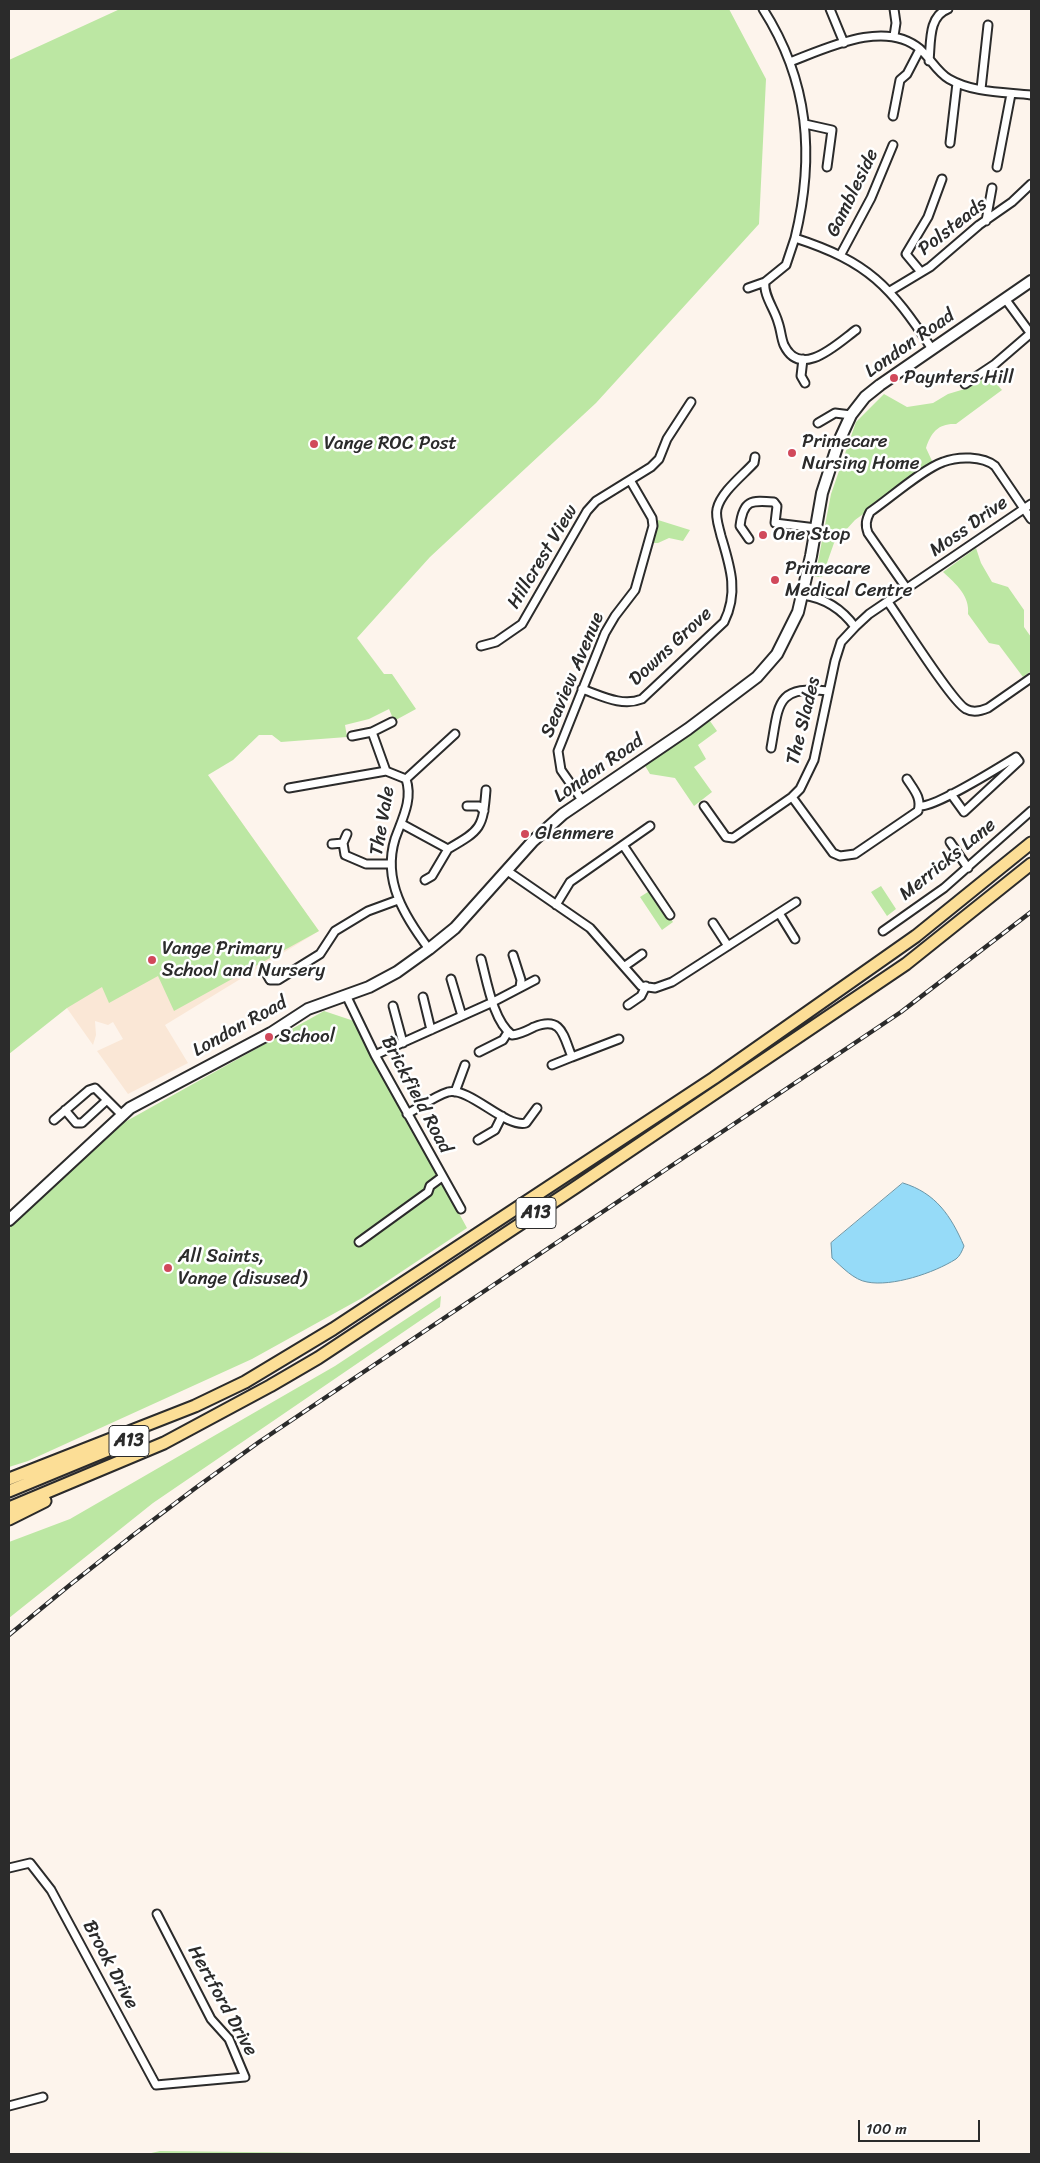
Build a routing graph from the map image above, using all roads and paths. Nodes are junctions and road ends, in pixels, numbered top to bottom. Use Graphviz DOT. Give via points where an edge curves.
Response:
graph roads {
  1 [pos="763,9"];
  2 [pos="830,9"];
  3 [pos="894,9"];
  4 [pos="948,9"];
  5 [pos="988,25"];
  6 [pos="894,36"];
  7 [pos="844,44"];
  8 [pos="920,49"];
  9 [pos="930,61"];
  10 [pos="790,62"];
  11 [pos="957,83"];
  12 [pos="981,89"];
  13 [pos="1011,94"];
  14 [pos="1031,95"];
  15 [pos="893,116"];
  16 [pos="805,124"];
  17 [pos="950,143"];
  18 [pos="893,145"];
  19 [pos="827,167"];
  20 [pos="997,167"];
  21 [pos="942,179"];
  22 [pos="1031,184"];
  23 [pos="992,188"];
  24 [pos="986,220"];
  25 [pos="795,238"];
  26 [pos="841,254"];
  27 [pos="921,272"];
  28 [pos="1031,281"];
  29 [pos="765,282"];
  30 [pos="748,288"];
  31 [pos="890,290"];
  32 [pos="1006,300"];
  33 [pos="856,330"];
  34 [pos="1031,334"];
  35 [pos="932,349"];
  36 [pos="803,359"];
  37 [pos="805,383"];
  38 [pos="965,384"];
  39 [pos="691,402"];
  40 [pos="851,415"];
  41 [pos="818,423"];
  42 [pos="755,457"];
  43 [pos="630,480"];
  44 [pos="1031,504"];
  45 [pos="1024,509"];
  46 [pos="1031,519"];
  47 [pos="816,528"];
  48 [pos="749,539"];
  49 [pos="907,589"];
  50 [pos="803,595"];
  51 [pos="888,602"];
  52 [pos="855,627"];
  53 [pos="481,646"];
  54 [pos="1031,678"];
  55 [pos="582,689"];
  56 [pos="828,691"];
  57 [pos="392,722"];
  58 [pos="372,732"];
  59 [pos="455,734"];
  60 [pos="352,736"];
  61 [pos="771,748"];
  62 [pos="386,771"];
  63 [pos="406,779"];
  64 [pos="907,779"];
  65 [pos="289,788"];
  66 [pos="486,790"];
  67 [pos="951,794"];
  68 [pos="792,797"];
  69 [pos="582,800"];
  70 [pos="467,806"];
  71 [pos="704,806"];
  72 [pos="920,806"];
  73 [pos="484,811"];
  74 [pos="1031,811"];
  75 [pos="402,824"];
  76 [pos="650,826"];
  77 [pos="347,834"];
  78 [pos="950,842"];
  79 [pos="343,843"];
  80 [pos="1031,843"];
  81 [pos="332,844"];
  82 [pos="623,845"];
  83 [pos="448,849"];
  84 [pos="391,864"];
  85 [pos="1031,864"];
  86 [pos="968,868"];
  87 [pos="506,870"];
  88 [pos="425,880"];
  89 [pos="398,900"];
  90 [pos="796,902"];
  91 [pos="556,905"];
  92 [pos="779,913"];
  93 [pos="670,915"];
  94 [pos="712,923"];
  95 [pos="883,931"];
  96 [pos="795,939"];
  97 [pos="728,946"];
  98 [pos="429,949"];
  99 [pos="642,954"];
  100 [pos="514,955"];
  101 [pos="481,959"];
  102 [pos="625,966"];
  103 [pos="264,970"];
  104 [pos="451,978"];
  105 [pos="534,980"];
  106 [pos="646,986"];
  107 [pos="520,987"];
  108 [pos="346,995"];
  109 [pos="423,996"];
  110 [pos="493,1002"];
  111 [pos="628,1005"];
  112 [pos="393,1006"];
  113 [pos="462,1016"];
  114 [pos="431,1030"];
  115 [pos="508,1032"];
  116 [pos="619,1039"];
  117 [pos="403,1043"];
  118 [pos="480,1052"];
  119 [pos="375,1055"];
  120 [pos="572,1057"];
  121 [pos="552,1064"];
  122 [pos="465,1065"];
  123 [pos="454,1092"];
  124 [pos="107,1100"];
  125 [pos="537,1108"];
  126 [pos="65,1110"];
  127 [pos="407,1114"];
  128 [pos="122,1115"];
  129 [pos="502,1116"];
  130 [pos="54,1120"];
  131 [pos="478,1140"];
  132 [pos="442,1177"];
  133 [pos="461,1209"];
  134 [pos="9,1220"];
  135 [pos="359,1242"];
  136 [pos="245,1382"];
  137 [pos="130,1460"];
  138 [pos="9,1479"];
  139 [pos="9,1491"];
  140 [pos="9,1508"];
  141 [pos="9,1519"];
  142 [pos="9,1868"];
  143 [pos="157,1914"];
  144 [pos="245,2077"];
  145 [pos="43,2097"];
  146 [pos="9,2106"];
  1 -- 10 [label="street"];
  2 -- 7 [label="street"];
  3 -- 6 [label="street"];
  4 -- 9 [label="street" via="941,12 934,22"];
  5 -- 12 [label="street"];
  6 -- 7 [label="street" via="875,35"];
  6 -- 8 [label="street"];
  7 -- 10 [label="street"];
  8 -- 9 [label="street"];
  8 -- 15 [label="street" via="897,87"];
  9 -- 11 [label="street"];
  10 -- 16 [label="street"];
  11 -- 12 [label="street"];
  11 -- 17 [label="street"];
  12 -- 13 [label="street"];
  13 -- 14 [label="street"];
  13 -- 20 [label="street"];
  16 -- 19 [label="street" via="832,130"];
  16 -- 25 [label="street" via="807,170"];
  18 -- 26 [label="street, Gambleside" via="871,198"];
  21 -- 27 [label="street" via="928,217 906,254"];
  22 -- 24 [label="street, Polsteads"];
  23 -- 24 [label="street"];
  24 -- 27 [label="street, Polsteads"];
  25 -- 26 [label="street"];
  25 -- 29 [label="street" via="786,265"];
  26 -- 31 [label="street"];
  27 -- 31 [label="street, Polsteads"];
  28 -- 32 [label="main road, London Road"];
  29 -- 30 [label="street"];
  29 -- 36 [label="street" via="784,344 793,355"];
  31 -- 35 [label="street"];
  32 -- 34 [label="street"];
  32 -- 35 [label="main road, London Road"];
  33 -- 36 [label="street" via="823,355"];
  34 -- 38 [label="street"];
  35 -- 40 [label="main road, London Road" via="880,384"];
  36 -- 37 [label="street" via="801,376"];
  39 -- 43 [label="street, Hillcrest View" via="659,458"];
  40 -- 41 [label="street" via="835,413"];
  40 -- 47 [label="main road, London Road" via="829,466"];
  42 -- 55 [label="street, Downs Grove" via="754,463 717,510 733,579 729,613 716,633 642,699 622,702"];
  43 -- 53 [label="street, Hillcrest View" via="596,501 587,511 522,624 496,642"];
  43 -- 55 [label="street, Seaview Avenue" via="652,518 653,526 635,590 605,633"];
  44 -- 45 [label="street, Moss Drive"];
  45 -- 46 [label="street"];
  45 -- 49 [label="street, Moss Drive"];
  45 -- 49 [label="street" via="989,461 952,460 929,470 870,512 865,526"];
  47 -- 48 [label="street" via="775,523 777,506 774,502 756,500 746,506 741,517 740,526"];
  47 -- 50 [label="main road, London Road"];
  49 -- 51 [label="street, Moss Drive"];
  50 -- 52 [label="street" via="822,599"];
  50 -- 69 [label="main road, London Road" via="793,624 777,654 757,677 696,723"];
  51 -- 52 [label="street, Moss Drive"];
  51 -- 54 [label="street" via="965,709 980,711 988,708"];
  52 -- 56 [label="street, The Slades" via="841,642"];
  55 -- 69 [label="street, Seaview Avenue" via="558,758 561,770"];
  56 -- 61 [label="street" via="807,689 783,699"];
  56 -- 68 [label="street, The Slades" via="814,760 800,789"];
  57 -- 58 [label="street"];
  58 -- 60 [label="street"];
  58 -- 62 [label="street"];
  59 -- 63 [label="street, The Vale"];
  62 -- 63 [label="street, The Vale"];
  62 -- 65 [label="street, The Vale"];
  63 -- 75 [label="street, The Vale" via="410,790"];
  64 -- 72 [label="street" via="918,795"];
  66 -- 73 [label="street"];
  67 -- 67 [label="street" via="1016,758 1019,761 964,812"];
  67 -- 72 [label="street" via="930,806"];
  68 -- 71 [label="street, The Slades" via="733,838 726,837"];
  68 -- 72 [label="street" via="829,848 840,856 855,854 914,816"];
  69 -- 87 [label="main road, London Road" via="533,841"];
  70 -- 73 [label="street" via="479,806"];
  73 -- 83 [label="street" via="483,819 472,835"];
  74 -- 86 [label="street, Merricks Lane"];
  75 -- 83 [label="street"];
  75 -- 84 [label="street, The Vale" via="395,840"];
  76 -- 82 [label="street"];
  77 -- 79 [label="street"];
  78 -- 86 [label="street"];
  79 -- 81 [label="street"];
  79 -- 84 [label="street" via="345,855 366,864"];
  80 -- 136 [label="highway, A13" via="916,936 714,1078 358,1314"];
  82 -- 91 [label="street" via="570,882"];
  82 -- 93 [label="street"];
  83 -- 88 [label="street" via="432,876"];
  84 -- 89 [label="street, The Vale"];
  85 -- 137 [label="highway, A13" via="906,964 368,1325 270,1386"];
  86 -- 95 [label="street, Merricks Lane"];
  87 -- 91 [label="street"];
  87 -- 98 [label="main road, London Road" via="472,910"];
  89 -- 98 [label="street, The Vale"];
  89 -- 103 [label="street" via="368,911 335,931 320,954 278,980 270,980"];
  90 -- 92 [label="street"];
  91 -- 102 [label="street" via="590,928"];
  92 -- 96 [label="street"];
  92 -- 97 [label="street"];
  94 -- 97 [label="street"];
  97 -- 106 [label="street" via="672,982 655,988"];
  98 -- 108 [label="main road, London Road" via="397,972"];
  99 -- 102 [label="street"];
  100 -- 107 [label="street"];
  101 -- 110 [label="street"];
  102 -- 106 [label="street" via="641,986"];
  104 -- 113 [label="street"];
  105 -- 107 [label="street"];
  106 -- 111 [label="street" via="641,996"];
  107 -- 110 [label="street"];
  108 -- 119 [label="street, Brickfield Road"];
  108 -- 128 [label="main road, London Road" via="308,1009 271,1033"];
  109 -- 114 [label="street"];
  110 -- 113 [label="street"];
  110 -- 115 [label="street"];
  112 -- 117 [label="street"];
  113 -- 114 [label="street"];
  114 -- 117 [label="street"];
  115 -- 118 [label="street" via="503,1040"];
  115 -- 120 [label="street" via="521,1034 553,1023 559,1027"];
  116 -- 120 [label="street"];
  117 -- 119 [label="street"];
  119 -- 127 [label="street, Brickfield Road"];
  120 -- 121 [label="street"];
  122 -- 123 [label="street"];
  123 -- 127 [label="street"];
  123 -- 129 [label="street"];
  124 -- 126 [label="street" via="95,1088"];
  124 -- 126 [label="street" via="82,1123 76,1123"];
  124 -- 128 [label="street"];
  125 -- 129 [label="street" via="524,1124"];
  126 -- 130 [label="street"];
  127 -- 132 [label="street, Brickfield Road"];
  128 -- 134 [label="main road, London Road"];
  129 -- 131 [label="street" via="495,1130"];
  132 -- 133 [label="street, Brickfield Road"];
  132 -- 135 [label="street" via="430,1186 428,1192"];
  136 -- 138 [label="highway, A13" via="146,1427"];
  136 -- 139 [label="highway, A13" via="163,1426"];
  137 -- 140 [label="highway, A13"];
  137 -- 141 [label="highway, A13"];
  142 -- 144 [label="street, Brook Drive" via="30,1863 51,1890 156,2085"];
  143 -- 144 [label="street, Hertford Drive" via="211,2019 229,2039"];
  145 -- 146 [label="street"];
}
